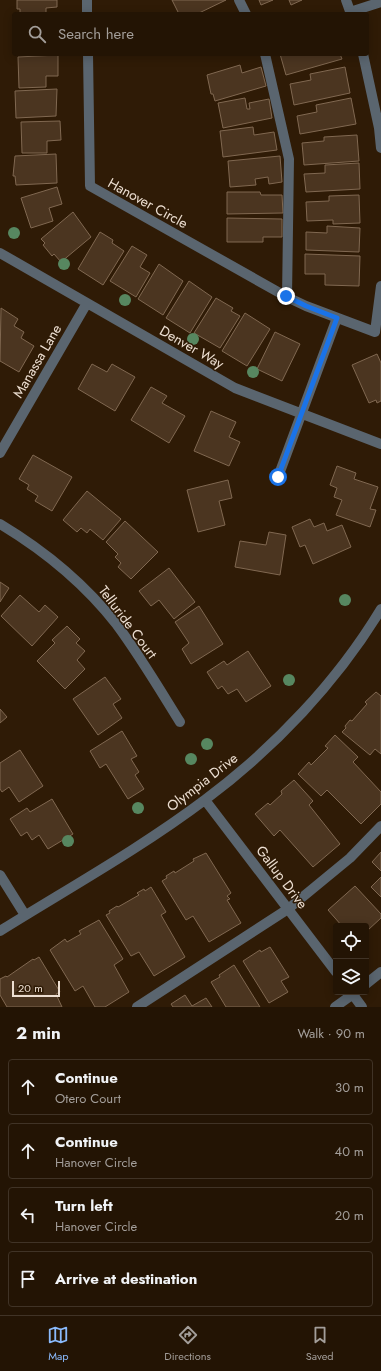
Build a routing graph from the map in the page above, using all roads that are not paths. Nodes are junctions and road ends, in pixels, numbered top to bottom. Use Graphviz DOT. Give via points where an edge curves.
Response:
graph roads {
  1 [pos="87,0"];
  2 [pos="239,0"];
  3 [pos="346,0"];
  4 [pos="381,2"];
  5 [pos="87,12"];
  6 [pos="245,12"];
  7 [pos="351,12"];
  8 [pos="354,12"];
  9 [pos="88,56"];
  10 [pos="265,56"];
  11 [pos="363,56"];
  12 [pos="381,148"];
  13 [pos="0,253"];
  14 [pos="381,286"];
  15 [pos="286,296"];
  16 [pos="87,303"];
  17 [pos="337,318"];
  18 [pos="301,414"];
  19 [pos="381,444"];
  20 [pos="0,454"];
  21 [pos="278,477"];
  22 [pos="0,524"];
  23 [pos="381,609"];
  24 [pos="180,722"];
  25 [pos="206,800"];
  26 [pos="381,826"];
  27 [pos="0,875"];
  28 [pos="288,909"];
  29 [pos="25,915"];
  30 [pos="0,931"];
  31 [pos="333,968"];
  32 [pos="381,972"];
  33 [pos="369,982"];
  34 [pos="350,995"];
  35 [pos="354,995"];
  36 [pos="137,1007"];
  37 [pos="335,1007"];
  38 [pos="362,1007"];
  1 -- 5 [label="street"];
  2 -- 6 [label="street"];
  3 -- 7 [label="street"];
  4 -- 8 [label="street"];
  9 -- 15 [label="street, Hanover Circle" via="90,186"];
  10 -- 15 [label="street" via="289,159"];
  11 -- 12 [label="street"];
  13 -- 16 [label="street, Denver Way"];
  14 -- 17 [label="street, Hanover Circle" via="375,332"];
  15 -- 17 [label="street, Hanover Circle"];
  16 -- 18 [label="street, Denver Way" via="236,388"];
  16 -- 20 [label="street, Manassa Lane"];
  17 -- 18 [label="street"];
  18 -- 19 [label="street, Denver Way"];
  18 -- 21 [label="street"];
  22 -- 24 [label="street, Telluride Court" via="59,564 89,593 117,625 141,659"];
  23 -- 25 [label="street, Olympia Drive" via="349,656 317,695 282,733"];
  25 -- 28 [label="street, Gallup Drive"];
  25 -- 29 [label="street, Olympia Drive"];
  26 -- 28 [label="street" via="350,858"];
  27 -- 29 [label="street"];
  28 -- 31 [label="street, Gallup Drive"];
  28 -- 36 [label="street"];
  29 -- 30 [label="street, Olympia Drive"];
  32 -- 33 [label="street"];
  34 -- 37 [label="street"];
  35 -- 38 [label="street"];
}
